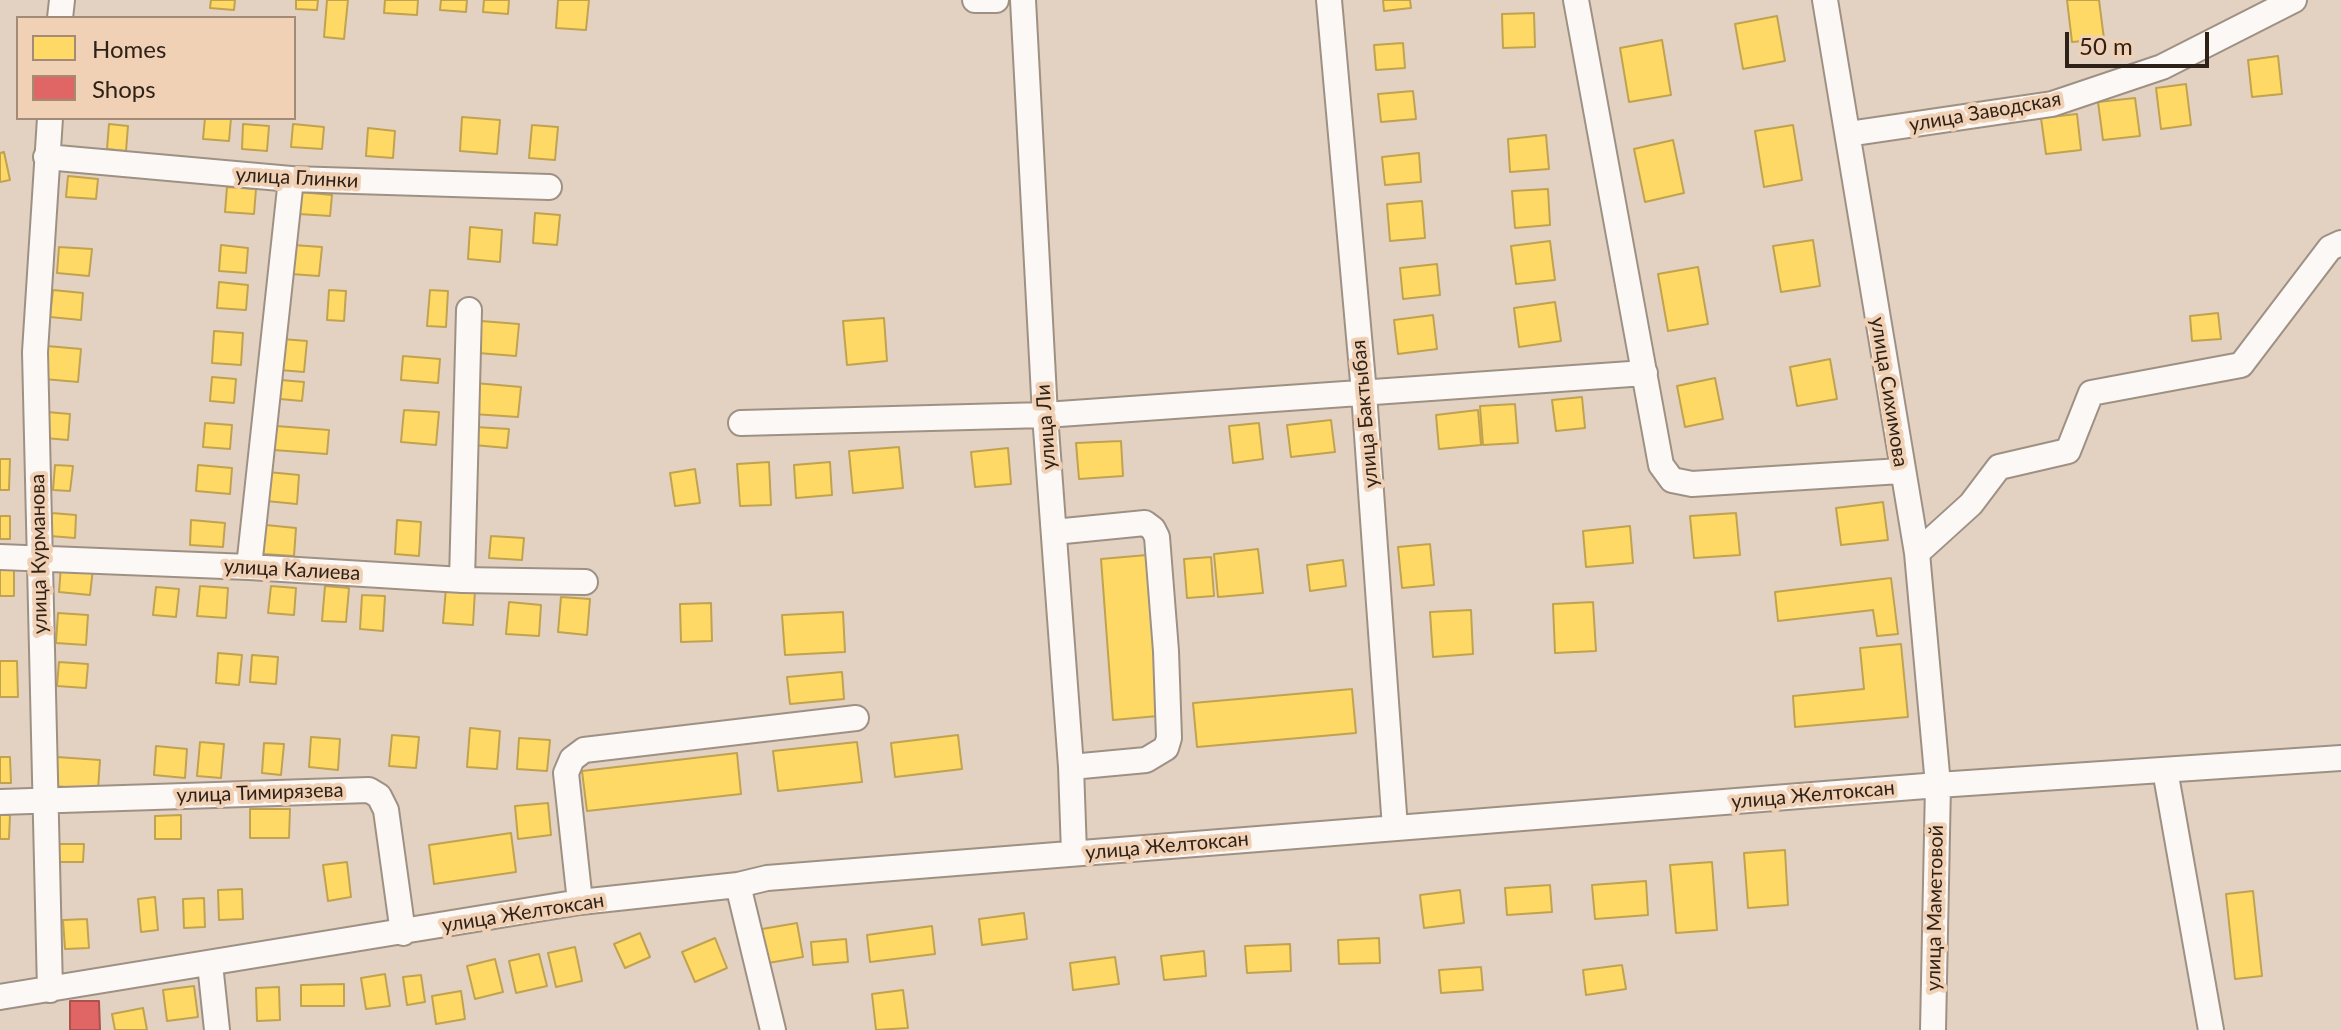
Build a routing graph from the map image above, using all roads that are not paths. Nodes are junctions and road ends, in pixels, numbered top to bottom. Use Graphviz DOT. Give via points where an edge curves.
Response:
graph roads {
  1 [pos="975,0"];
  2 [pos="996,0"];
  3 [pos="1023,0"];
  4 [pos="1329,0"];
  5 [pos="1576,0"];
  6 [pos="1825,0"];
  7 [pos="2294,0"];
  8 [pos="50,120"];
  9 [pos="1848,134"];
  10 [pos="46,157"];
  11 [pos="291,179"];
  12 [pos="549,187"];
  13 [pos="2341,243"];
  14 [pos="469,310"];
  15 [pos="1645,373"];
  16 [pos="1364,393"];
  17 [pos="1045,415"];
  18 [pos="741,423"];
  19 [pos="1901,471"];
  20 [pos="1054,532"];
  21 [pos="1917,553"];
  22 [pos="0,557"];
  23 [pos="39,559"];
  24 [pos="249,567"];
  25 [pos="462,580"];
  26 [pos="585,582"];
  27 [pos="856,718"];
  28 [pos="2341,758"];
  29 [pos="1071,767"];
  30 [pos="2165,770"];
  31 [pos="1938,785"];
  32 [pos="44,800"];
  33 [pos="0,802"];
  34 [pos="1395,828"];
  35 [pos="1074,853"];
  36 [pos="738,885"];
  37 [pos="580,902"];
  38 [pos="403,933"];
  39 [pos="210,964"];
  40 [pos="50,990"];
  41 [pos="0,997"];
  42 [pos="217,1030"];
  43 [pos="773,1030"];
  44 [pos="1933,1030"];
  45 [pos="2211,1030"];
  1 -- 2 [label="street"];
  3 -- 17 [label="street, улица Ли"];
  4 -- 16 [label="street, улица Бактыбая"];
  5 -- 15 [label="street"];
  6 -- 9 [label="street, улица Сихимова"];
  7 -- 9 [label="street, улица Заводская" via="2162,67 2052,104"];
  8 -- 10 [label="street, улица Курманова"];
  9 -- 19 [label="street, улица Сихимова"];
  10 -- 11 [label="street, улица Глинки"];
  10 -- 23 [label="street, улица Курманова" via="35,352"];
  11 -- 12 [label="street, улица Глинки"];
  11 -- 24 [label="street"];
  13 -- 21 [label="street" via="2330,248 2241,365 2091,393 2068,451 1999,467 1971,504"];
  14 -- 25 [label="street"];
  15 -- 16 [label="street"];
  15 -- 19 [label="street" via="1661,465 1672,480 1692,484"];
  16 -- 17 [label="street"];
  16 -- 34 [label="street, улица Бактыбая"];
  17 -- 18 [label="street"];
  17 -- 20 [label="street, улица Ли"];
  19 -- 21 [label="street, улица Сихимова"];
  20 -- 29 [label="street, улица Ли"];
  20 -- 29 [label="street" via="1145,523 1153,529 1166,651 1166,748 1146,760"];
  21 -- 31 [label="street, улица Сихимова"];
  22 -- 23 [label="street, улица Калиева"];
  23 -- 24 [label="street, улица Калиева"];
  23 -- 32 [label="street, улица Курманова"];
  24 -- 25 [label="street, улица Калиева"];
  25 -- 26 [label="street, улица Калиева"];
  27 -- 37 [label="street" via="584,750 566,773"];
  28 -- 30 [label="street, улица Желтоксан"];
  29 -- 35 [label="street, улица Ли"];
  30 -- 31 [label="street, улица Желтоксан"];
  30 -- 45 [label="street"];
  31 -- 34 [label="street, улица Желтоксан"];
  31 -- 44 [label="street, улица Маметовой"];
  32 -- 33 [label="street, улица Тимирязева"];
  32 -- 38 [label="street, улица Тимирязева" via="369,790 386,810"];
  32 -- 40 [label="street, улица Курманова"];
  34 -- 35 [label="street, улица Желтоксан"];
  35 -- 36 [label="street, улица Желтоксан" via="767,878"];
  36 -- 37 [label="street, улица Желтоксан"];
  36 -- 43 [label="street"];
  37 -- 38 [label="street, улица Желтоксан"];
  38 -- 39 [label="street, улица Желтоксан"];
  39 -- 40 [label="street, улица Желтоксан"];
  39 -- 42 [label="street"];
  40 -- 41 [label="street, улица Желтоксан"];
}
